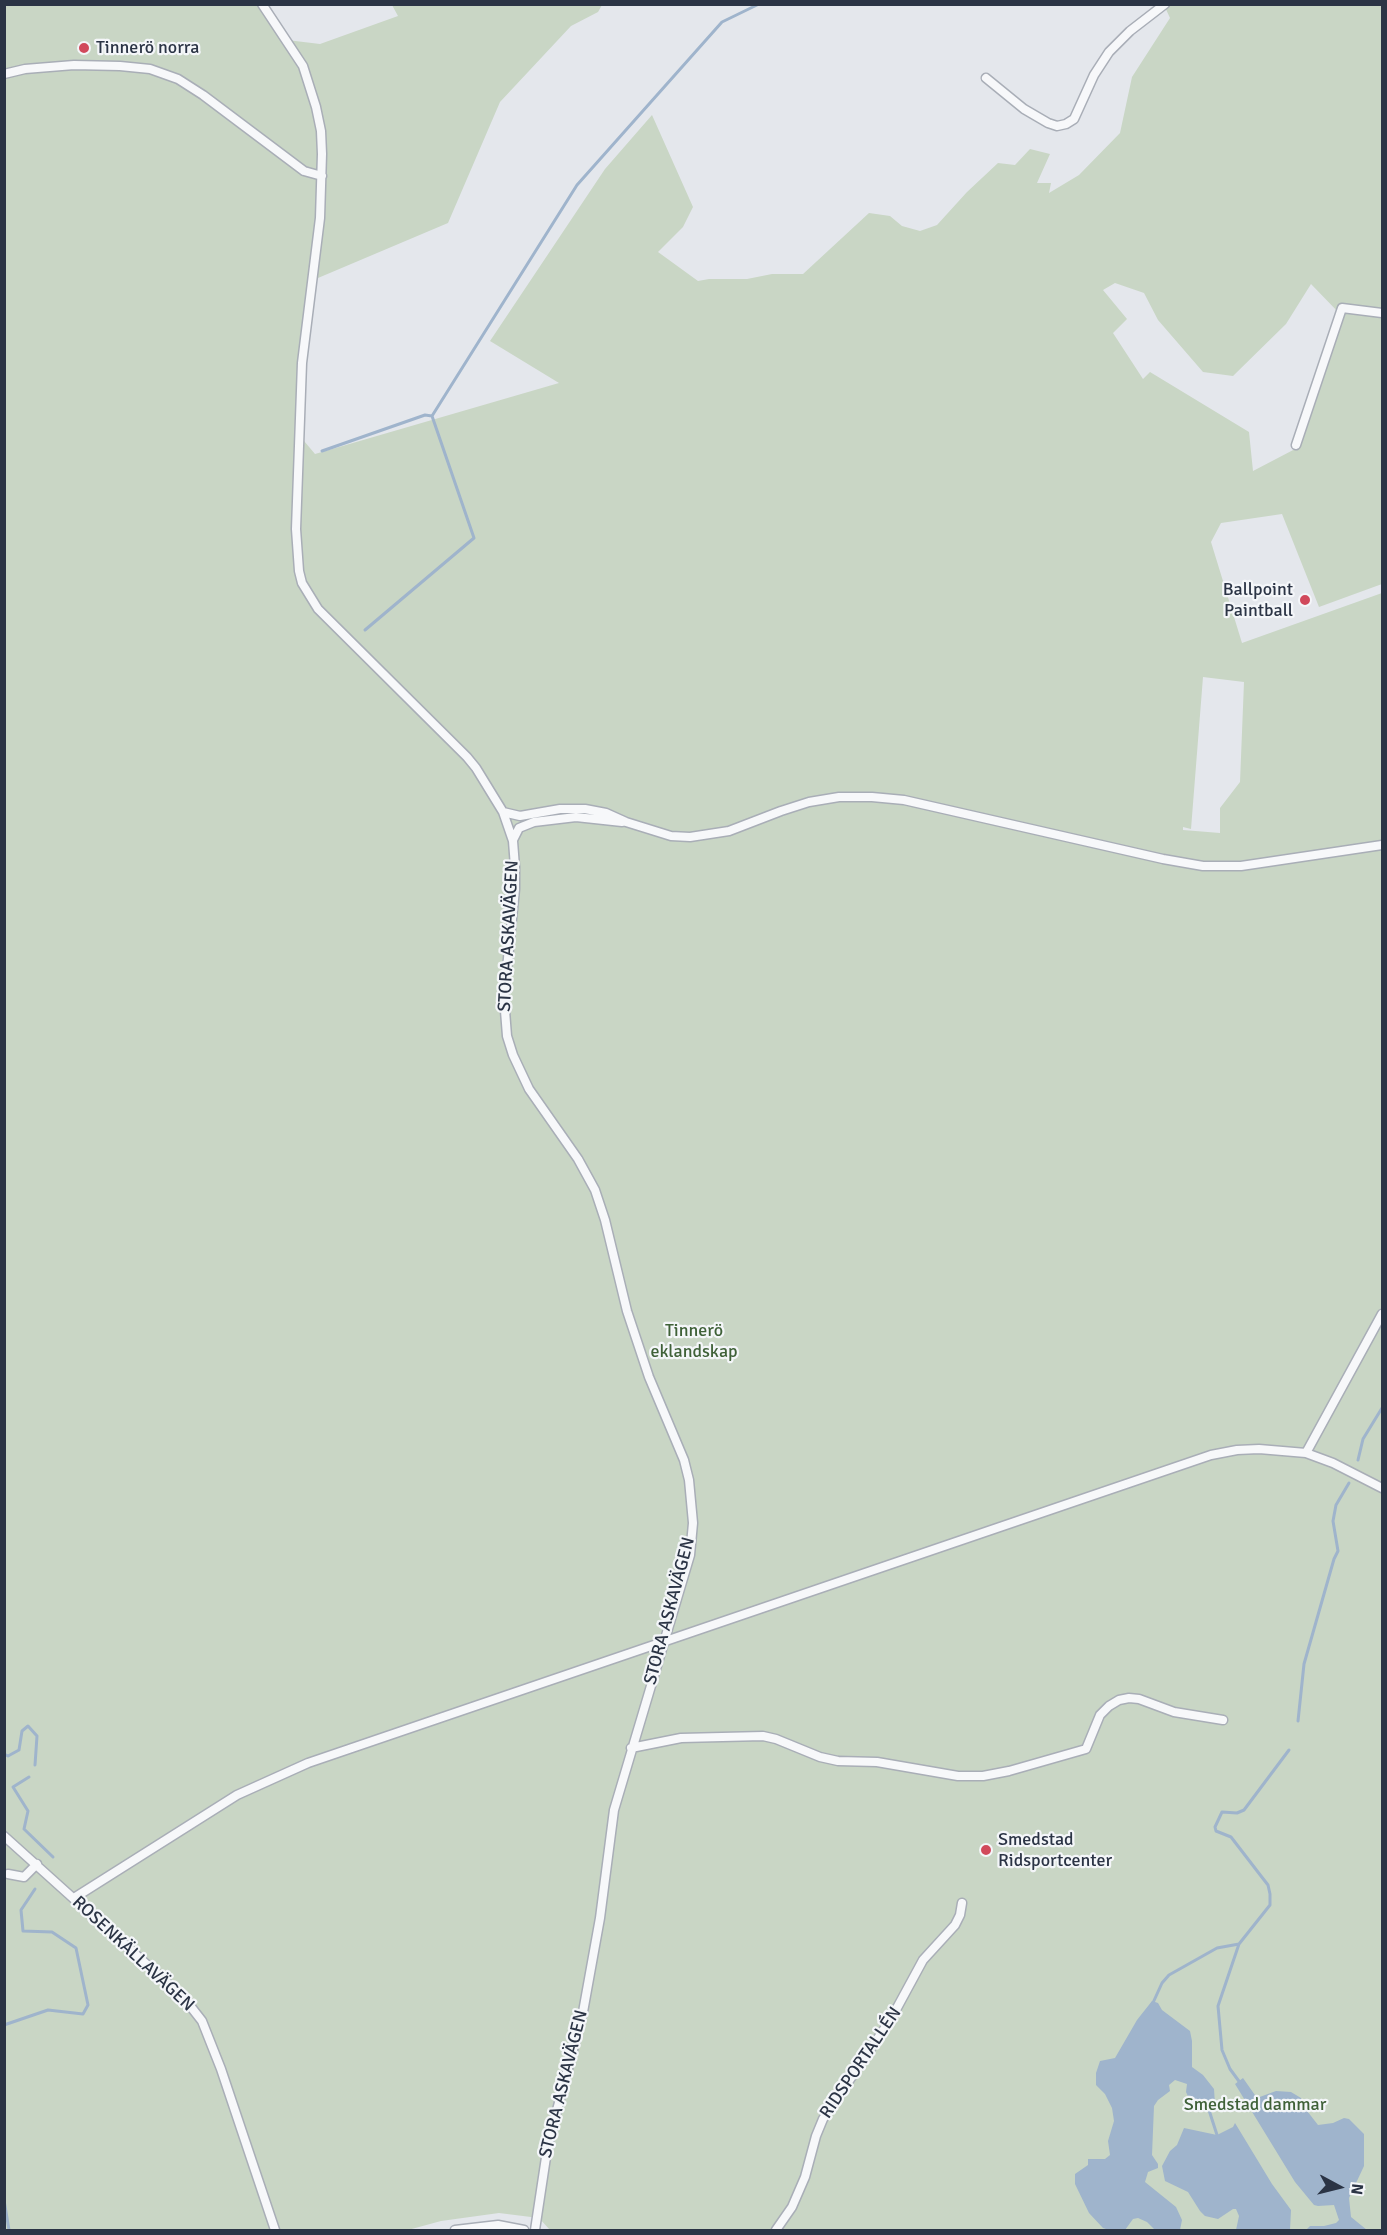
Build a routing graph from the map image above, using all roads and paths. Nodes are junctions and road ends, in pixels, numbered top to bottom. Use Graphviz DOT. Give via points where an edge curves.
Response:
graph roads {
  1 [pos="262,4"];
  2 [pos="1165,4"];
  3 [pos="4,74"];
  4 [pos="986,78"];
  5 [pos="322,176"];
  6 [pos="1383,314"];
  7 [pos="1296,445"];
  8 [pos="503,812"];
  9 [pos="626,822"];
  10 [pos="513,841"];
  11 [pos="1383,845"];
  12 [pos="1383,1314"];
  13 [pos="1306,1453"];
  14 [pos="1383,1488"];
  15 [pos="663,1641"];
  16 [pos="1223,1720"];
  17 [pos="631,1748"];
  18 [pos="4,1836"];
  19 [pos="37,1864"];
  20 [pos="8,1874"];
  21 [pos="74,1898"];
  22 [pos="962,1904"];
  23 [pos="275,2230"];
  24 [pos="455,2230"];
  25 [pos="524,2230"];
  26 [pos="535,2230"];
  27 [pos="776,2230"];
  1 -- 5 [label="street, STORA ASKAVÄGEN" via="303,66 310,86 321,131"];
  2 -- 4 [label="street" via="1109,52 1074,119 1066,124 1048,123"];
  3 -- 5 [label="street" via="74,65 150,69 203,95 304,171"];
  5 -- 8 [label="street, STORA ASKAVÄGEN" via="302,363 296,529 302,583 318,609 467,757"];
  6 -- 7 [label="street" via="1342,308"];
  8 -- 9 [label="street" via="520,816 585,809"];
  8 -- 10 [label="street, STORA ASKAVÄGEN"];
  9 -- 10 [label="street" via="553,818 525,824"];
  9 -- 11 [label="street" via="671,836 706,836 809,802 872,797 904,800 1203,866 1241,866"];
  10 -- 15 [label="street, STORA ASKAVÄGEN" via="515,889 504,998 507,1036 529,1089 595,1190 633,1331 689,1480 692,1542"];
  12 -- 13 [label="street"];
  13 -- 14 [label="street"];
  13 -- 15 [label="street" via="1260,1449 1211,1455"];
  15 -- 17 [label="street, STORA ASKAVÄGEN"];
  15 -- 21 [label="street" via="277,1776 237,1795"];
  16 -- 17 [label="street" via="1174,1712 1139,1699 1119,1700 1100,1715 1086,1749 983,1776 958,1776 877,1762 838,1761 763,1736 681,1737"];
  17 -- 26 [label="street, STORA ASKAVÄGEN" via="614,1810 583,2012 548,2144"];
  18 -- 19 [label="street, ROSENKÄLLAVÄGEN"];
  19 -- 20 [label="street" via="24,1877"];
  19 -- 21 [label="street, ROSENKÄLLAVÄGEN"];
  21 -- 23 [label="street, ROSENKÄLLAVÄGEN" via="184,1998 202,2021"];
  22 -- 27 [label="street, RIDSPORTALLÉN" via="955,1925 923,1960 891,2019 823,2118 792,2207"];
  24 -- 25 [label="street" via="486,2225"];
}
